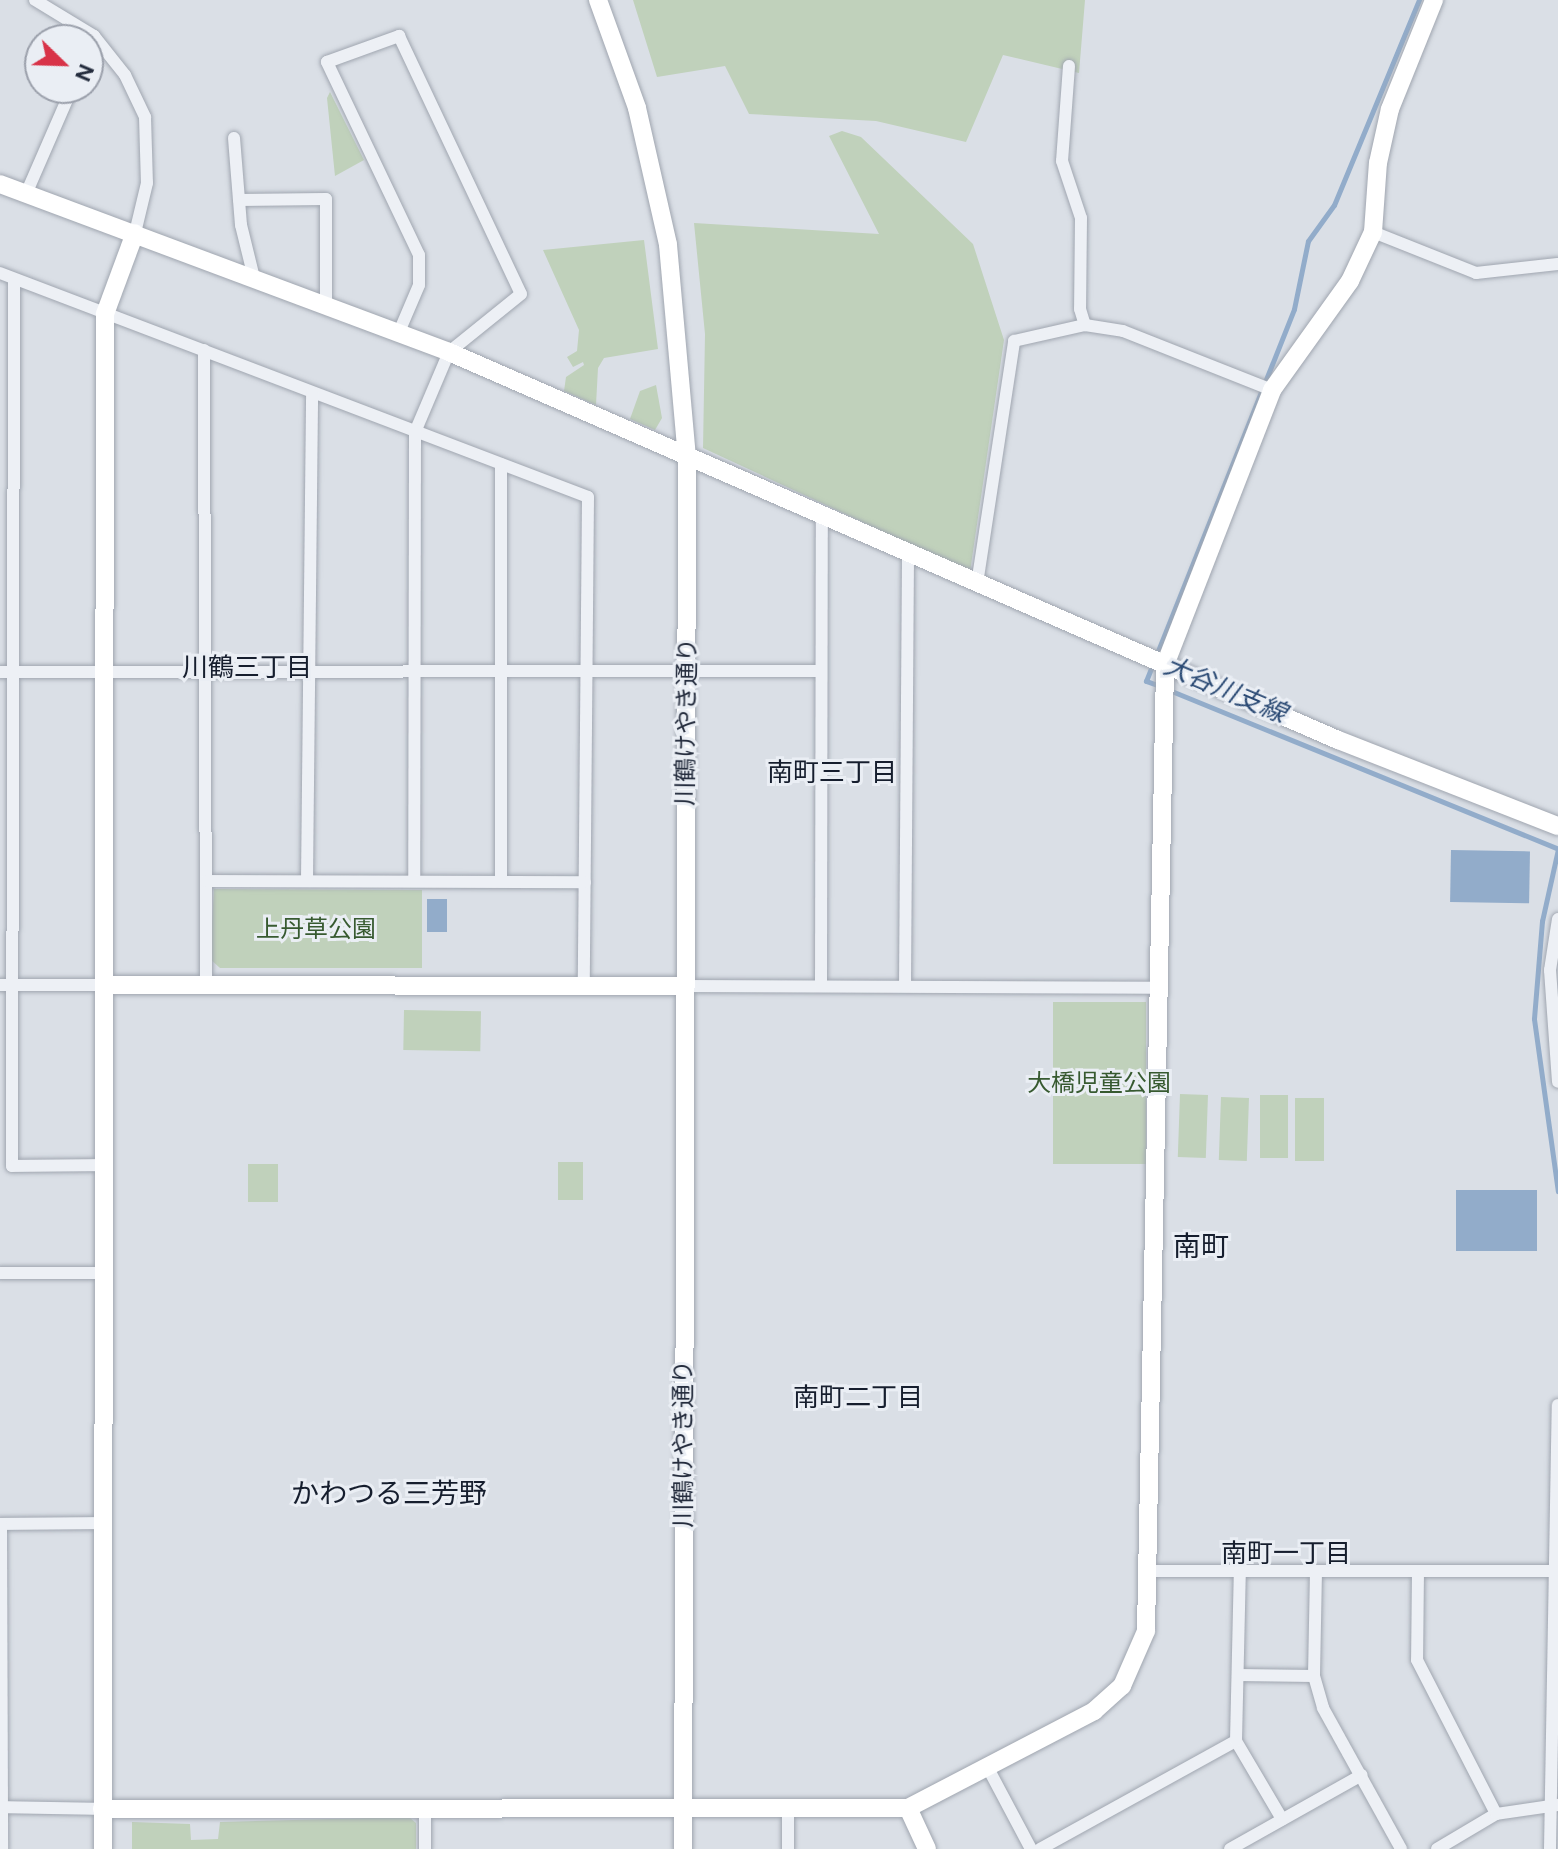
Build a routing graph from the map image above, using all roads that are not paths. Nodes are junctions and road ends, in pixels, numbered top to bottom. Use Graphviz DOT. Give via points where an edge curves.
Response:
graph roads {
  1 [pos="35,0"];
  2 [pos="598,0"];
  3 [pos="1434,0"];
  4 [pos="74,24"];
  5 [pos="104,49"];
  6 [pos="1069,66"];
  7 [pos="65,104"];
  8 [pos="234,138"];
  9 [pos="0,184"];
  10 [pos="26,194"];
  11 [pos="239,200"];
  12 [pos="1373,232"];
  13 [pos="135,233"];
  14 [pos="1558,264"];
  15 [pos="0,273"];
  16 [pos="254,278"];
  17 [pos="14,280"];
  18 [pos="326,304"];
  19 [pos="105,314"];
  20 [pos="1085,325"];
  21 [pos="399,332"];
  22 [pos="204,350"];
  23 [pos="449,352"];
  24 [pos="1272,390"];
  25 [pos="312,393"];
  26 [pos="415,432"];
  27 [pos="687,457"];
  28 [pos="501,464"];
  29 [pos="822,517"];
  30 [pos="908,554"];
  31 [pos="977,584"];
  32 [pos="821,671"];
  33 [pos="1165,671"];
  34 [pos="0,672"];
  35 [pos="15,672"];
  36 [pos="103,672"];
  37 [pos="412,672"];
  38 [pos="308,673"];
  39 [pos="500,673"];
  40 [pos="585,673"];
  41 [pos="687,673"];
  42 [pos="204,674"];
  43 [pos="1558,826"];
  44 [pos="307,880"];
  45 [pos="414,880"];
  46 [pos="206,881"];
  47 [pos="501,881"];
  48 [pos="585,882"];
  49 [pos="1558,919"];
  50 [pos="0,985"];
  51 [pos="15,985"];
  52 [pos="104,985"];
  53 [pos="683,986"];
  54 [pos="821,986"];
  55 [pos="905,986"];
  56 [pos="206,987"];
  57 [pos="584,987"];
  58 [pos="1157,988"];
  59 [pos="1558,1082"];
  60 [pos="104,1165"];
  61 [pos="0,1273"];
  62 [pos="103,1273"];
  63 [pos="1558,1405"];
  64 [pos="101,1523"];
  65 [pos="0,1524"];
  66 [pos="1148,1571"];
  67 [pos="1240,1571"];
  68 [pos="1316,1571"];
  69 [pos="1418,1571"];
  70 [pos="1552,1571"];
  71 [pos="1238,1675"];
  72 [pos="1314,1676"];
  73 [pos="1236,1741"];
  74 [pos="989,1770"];
  75 [pos="1362,1775"];
  76 [pos="1554,1804"];
  77 [pos="1,1807"];
  78 [pos="788,1807"];
  79 [pos="425,1808"];
  80 [pos="683,1808"];
  81 [pos="908,1808"];
  82 [pos="102,1809"];
  83 [pos="1496,1814"];
  84 [pos="1282,1819"];
  85 [pos="2,1849"];
  86 [pos="103,1849"];
  87 [pos="425,1849"];
  88 [pos="683,1849"];
  89 [pos="788,1849"];
  90 [pos="927,1849"];
  91 [pos="1031,1849"];
  92 [pos="1040,1849"];
  93 [pos="1230,1849"];
  94 [pos="1401,1849"];
  95 [pos="1437,1849"];
  96 [pos="1550,1849"];
  1 -- 4 [label="street"];
  2 -- 27 [label="street, 川鶴けやき通り" via="637,108 668,245"];
  3 -- 12 [label="street" via="1390,109 1378,163"];
  5 -- 13 [label="street" via="125,75 145,117 147,183"];
  6 -- 20 [label="street" via="1062,161 1081,218 1080,309"];
  7 -- 10 [label="street"];
  8 -- 11 [label="street"];
  9 -- 10 [label="street"];
  10 -- 13 [label="street"];
  11 -- 16 [label="street"];
  11 -- 18 [label="street" via="326,199"];
  12 -- 14 [label="street" via="1476,273"];
  12 -- 24 [label="street" via="1350,281"];
  13 -- 16 [label="street"];
  13 -- 19 [label="street"];
  15 -- 17 [label="street"];
  16 -- 18 [label="street"];
  17 -- 19 [label="street"];
  17 -- 35 [label="street"];
  18 -- 21 [label="street"];
  19 -- 22 [label="street"];
  19 -- 36 [label="street"];
  20 -- 24 [label="street" via="1123,331"];
  20 -- 31 [label="street" via="1014,341"];
  21 -- 23 [label="street"];
  21 -- 23 [label="street" via="419,285 419,255 327,62 399,36 521,294"];
  22 -- 25 [label="street"];
  22 -- 42 [label="street"];
  23 -- 26 [label="street"];
  23 -- 27 [label="street"];
  24 -- 33 [label="street"];
  25 -- 26 [label="street"];
  25 -- 38 [label="street"];
  26 -- 28 [label="street"];
  26 -- 37 [label="street"];
  27 -- 29 [label="street"];
  27 -- 41 [label="street, 川鶴けやき通り"];
  28 -- 39 [label="street"];
  28 -- 40 [label="street" via="588,497"];
  29 -- 30 [label="street"];
  29 -- 32 [label="street"];
  30 -- 31 [label="street"];
  30 -- 55 [label="street"];
  31 -- 33 [label="street"];
  32 -- 41 [label="street"];
  32 -- 54 [label="street"];
  33 -- 43 [label="street"];
  33 -- 58 [label="street"];
  34 -- 35 [label="street"];
  35 -- 36 [label="street"];
  35 -- 51 [label="street"];
  36 -- 42 [label="street"];
  36 -- 52 [label="street"];
  37 -- 38 [label="street"];
  37 -- 39 [label="street"];
  37 -- 45 [label="street"];
  38 -- 42 [label="street"];
  38 -- 44 [label="street"];
  39 -- 40 [label="street"];
  39 -- 47 [label="street"];
  40 -- 41 [label="street"];
  40 -- 48 [label="street"];
  41 -- 53 [label="street, 川鶴けやき通り"];
  42 -- 46 [label="street"];
  44 -- 45 [label="street"];
  44 -- 46 [label="street"];
  45 -- 47 [label="street"];
  46 -- 56 [label="street"];
  47 -- 48 [label="street"];
  48 -- 57 [label="street"];
  49 -- 59 [label="street" via="1550,970"];
  50 -- 51 [label="street"];
  51 -- 52 [label="street"];
  51 -- 60 [label="street" via="12,1166"];
  52 -- 56 [label="street"];
  52 -- 60 [label="street"];
  53 -- 54 [label="street"];
  53 -- 57 [label="street"];
  53 -- 80 [label="street, 川鶴けやき通り"];
  54 -- 55 [label="street"];
  55 -- 58 [label="street"];
  56 -- 57 [label="street"];
  58 -- 66 [label="street"];
  60 -- 62 [label="street"];
  61 -- 62 [label="street"];
  62 -- 64 [label="street"];
  63 -- 70 [label="street"];
  64 -- 65 [label="street"];
  64 -- 82 [label="street"];
  65 -- 77 [label="street"];
  66 -- 67 [label="street"];
  66 -- 74 [label="street" via="1146,1631 1122,1686 1094,1711"];
  67 -- 68 [label="street"];
  67 -- 71 [label="street"];
  68 -- 69 [label="street"];
  68 -- 72 [label="street"];
  69 -- 70 [label="street"];
  69 -- 83 [label="street" via="1417,1660"];
  70 -- 76 [label="street"];
  71 -- 72 [label="street"];
  71 -- 73 [label="street"];
  72 -- 75 [label="street" via="1323,1708"];
  73 -- 84 [label="street"];
  73 -- 92 [label="street"];
  74 -- 81 [label="street"];
  74 -- 91 [label="street"];
  75 -- 84 [label="street"];
  75 -- 94 [label="street"];
  76 -- 83 [label="street"];
  76 -- 96 [label="street"];
  77 -- 82 [label="street"];
  77 -- 85 [label="street"];
  78 -- 80 [label="street"];
  78 -- 81 [label="street"];
  78 -- 89 [label="street"];
  79 -- 80 [label="street"];
  79 -- 82 [label="street"];
  79 -- 87 [label="street"];
  80 -- 88 [label="street, 川鶴けやき通り"];
  81 -- 90 [label="street"];
  82 -- 86 [label="street"];
  83 -- 95 [label="street"];
  84 -- 93 [label="street"];
}
